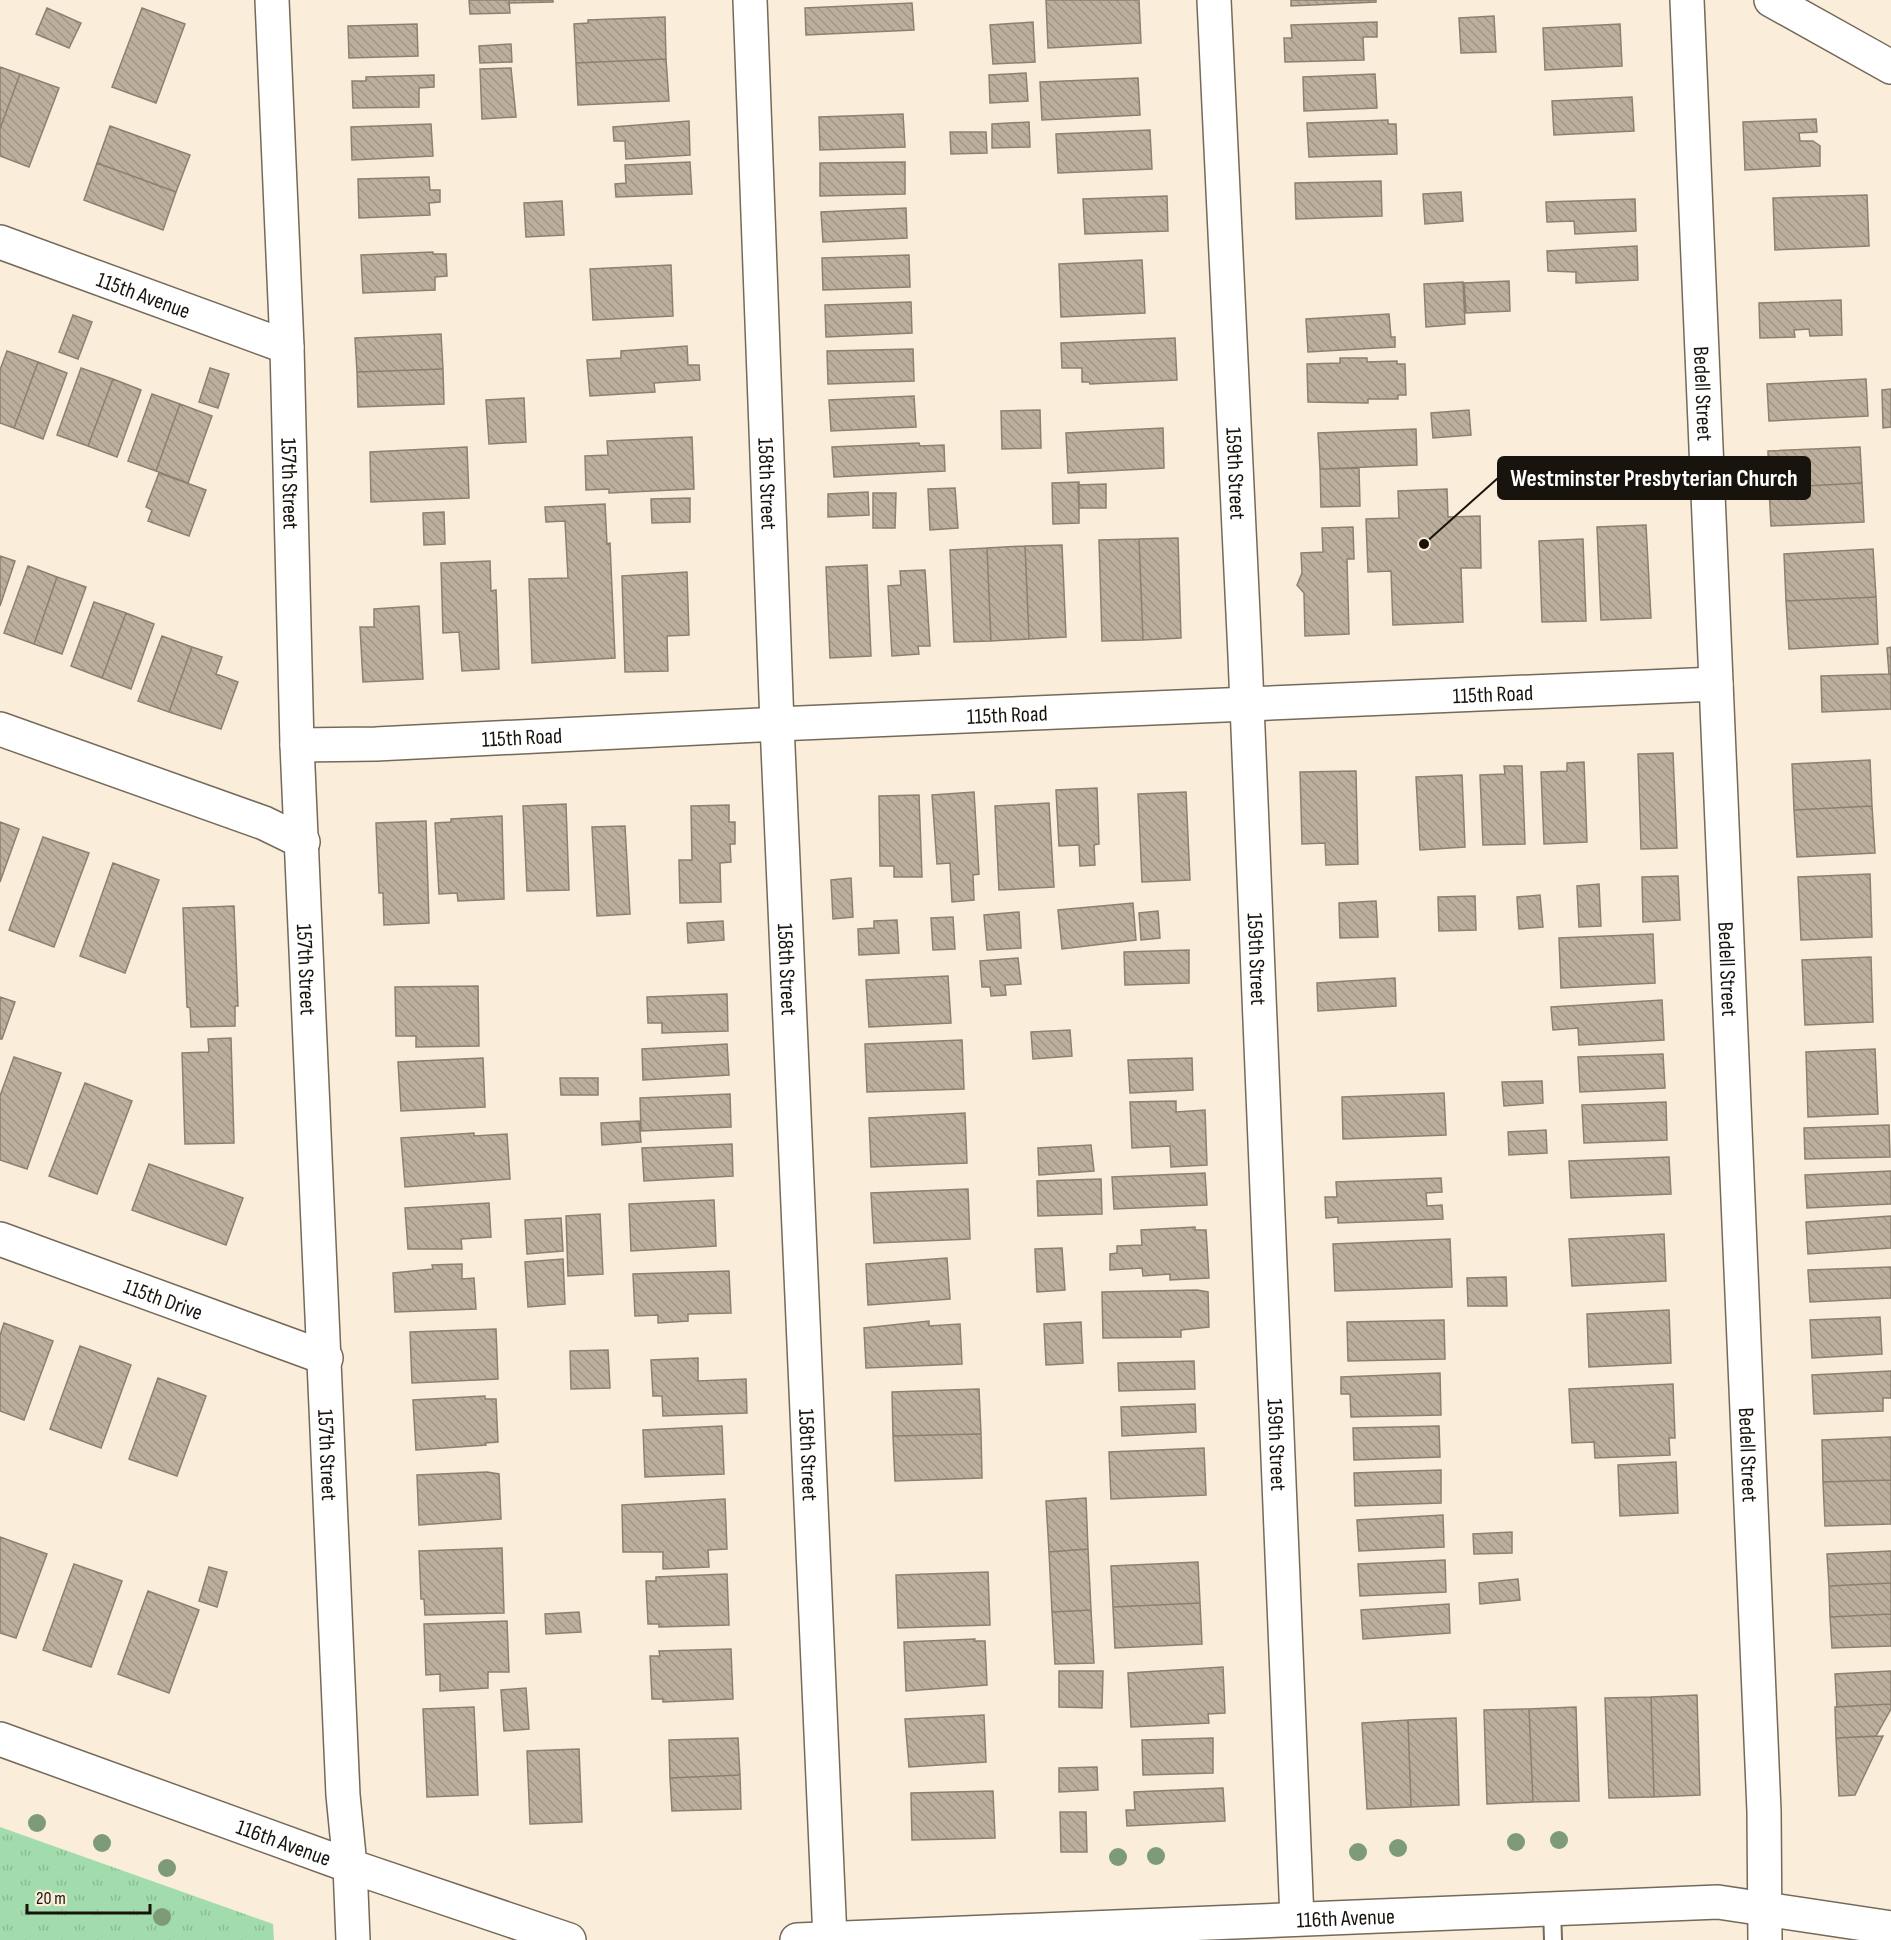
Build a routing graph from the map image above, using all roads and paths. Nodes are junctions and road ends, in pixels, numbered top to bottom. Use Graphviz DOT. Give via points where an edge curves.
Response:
graph roads {
  1 [pos="272,0"];
  2 [pos="750,0"];
  3 [pos="1214,0"];
  4 [pos="1687,0"];
  5 [pos="1771,0"];
  6 [pos="1891,67"];
  7 [pos="0,242"];
  8 [pos="287,347"];
  9 [pos="1716,684"];
  10 [pos="1247,705"];
  11 [pos="777,724"];
  12 [pos="0,729"];
  13 [pos="297,745"];
  14 [pos="303,842"];
  15 [pos="0,1239"];
  16 [pos="326,1358"];
  17 [pos="0,1739"];
  18 [pos="350,1866"];
  19 [pos="1297,1919"];
  20 [pos="1553,1924"];
  21 [pos="1765,1924"];
  22 [pos="1891,1928"];
  23 [pos="830,1939"];
  24 [pos="865,1939"];
  25 [pos="353,1940"];
  26 [pos="569,1940"];
  27 [pos="797,1940"];
  1 -- 8 [label="street, 157th Street"];
  2 -- 11 [label="street, 158th Street"];
  3 -- 10 [label="street, 159th Street"];
  4 -- 9 [label="street, Bedell Street"];
  5 -- 6 [label="street"];
  7 -- 8 [label="street, 115th Avenue"];
  8 -- 13 [label="street, 157th Street"];
  9 -- 10 [label="street, 115th Road"];
  9 -- 21 [label="street, Bedell Street"];
  10 -- 11 [label="street, 115th Road"];
  10 -- 19 [label="street, 159th Street"];
  11 -- 13 [label="street, 115th Road"];
  11 -- 23 [label="street, 158th Street"];
  12 -- 14 [label="street" via="264,823"];
  13 -- 14 [label="street, 157th Street"];
  14 -- 16 [label="street, 157th Street"];
  15 -- 16 [label="street, 115th Drive"];
  16 -- 18 [label="street, 157th Street" via="343,1795"];
  17 -- 18 [label="street, 116th Avenue"];
  18 -- 25 [label="street, 157th Street"];
  18 -- 26 [label="street, 116th Avenue"];
  19 -- 20 [label="street, 116th Avenue"];
  19 -- 24 [label="street, 116th Avenue"];
  20 -- 21 [label="street, 116th Avenue" via="1718,1902"];
  21 -- 22 [label="street, 116th Avenue"];
  23 -- 24 [label="street, 116th Avenue"];
  23 -- 27 [label="street, 116th Avenue"];
}
